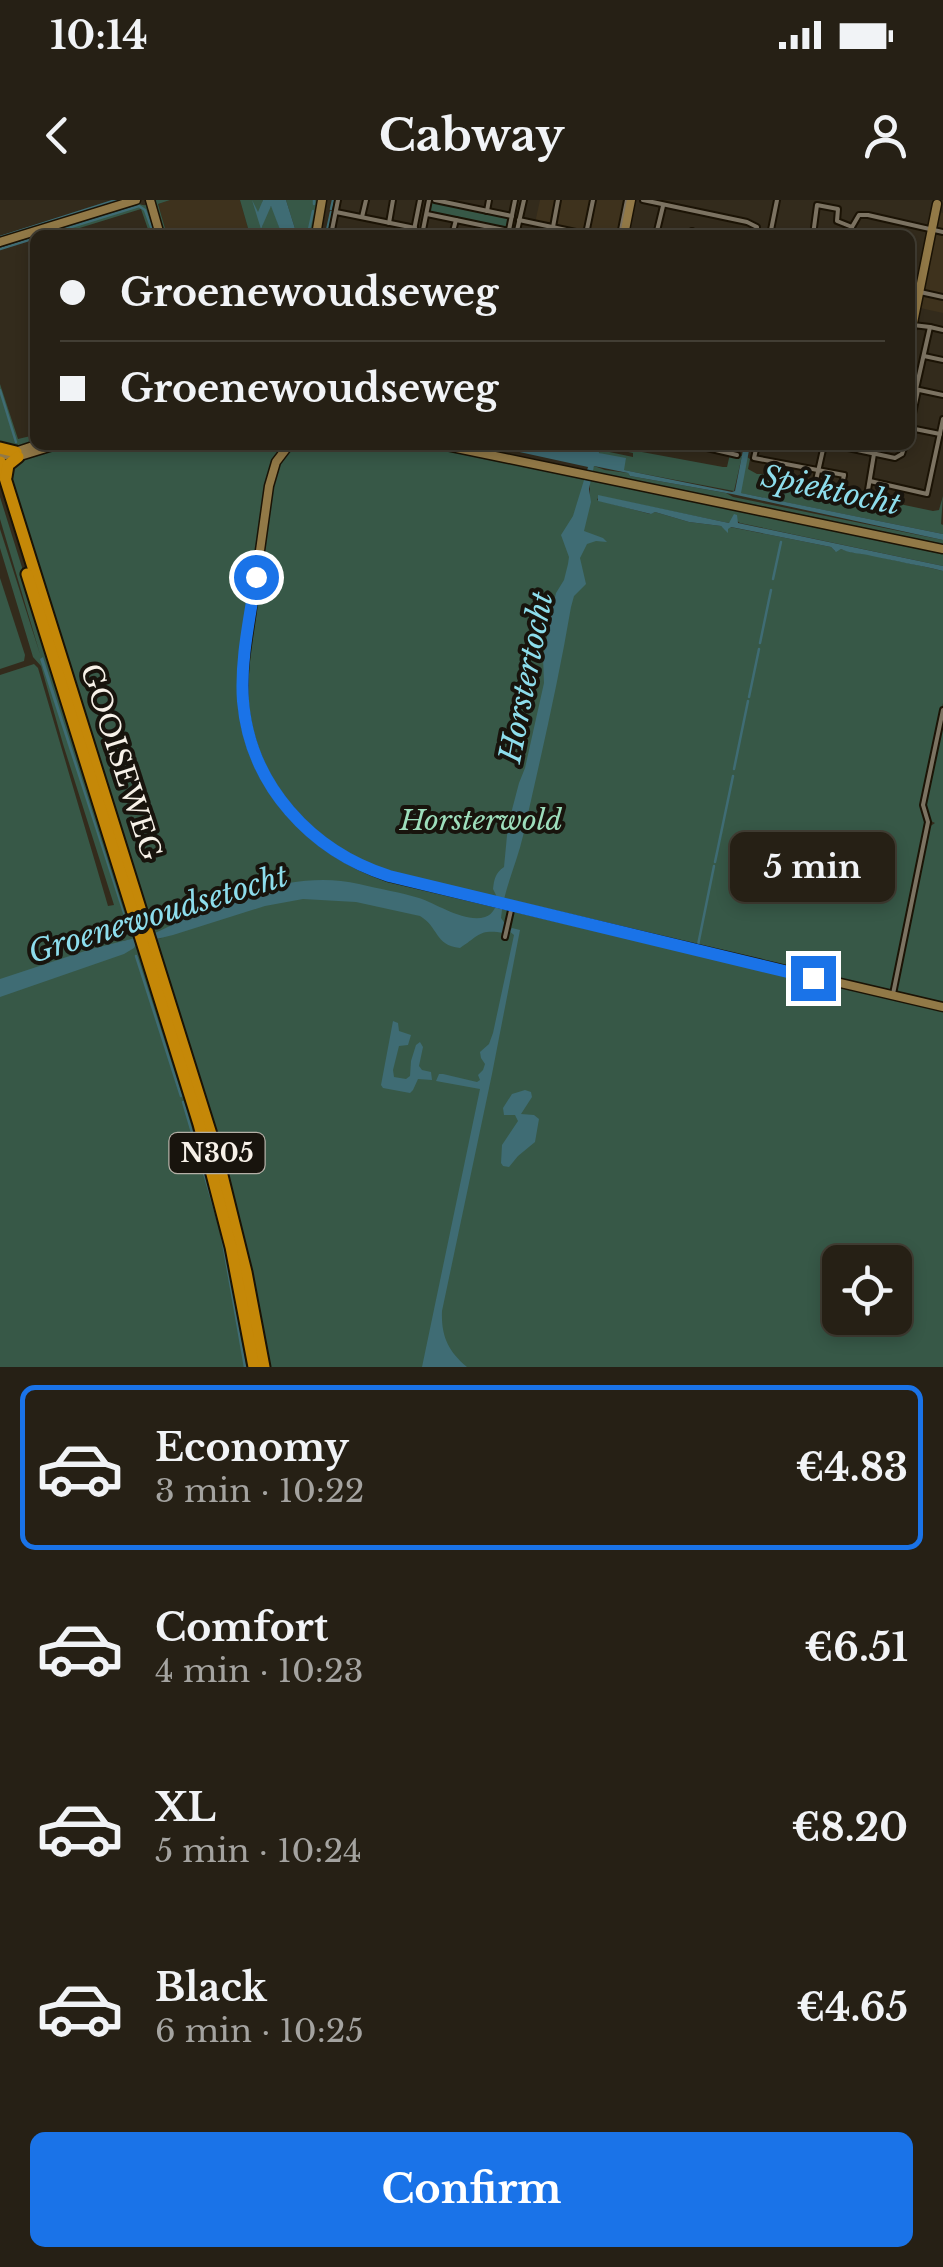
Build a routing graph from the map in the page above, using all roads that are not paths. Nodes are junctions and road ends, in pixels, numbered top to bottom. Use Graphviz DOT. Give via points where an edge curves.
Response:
graph roads {
  1 [pos="130,200"];
  2 [pos="147,200"];
  3 [pos="322,200"];
  4 [pos="338,200"];
  5 [pos="366,200"];
  6 [pos="394,200"];
  7 [pos="420,200"];
  8 [pos="432,200"];
  9 [pos="489,200"];
  10 [pos="515,200"];
  11 [pos="524,200"];
  12 [pos="558,200"];
  13 [pos="594,200"];
  14 [pos="629,200"];
  15 [pos="643,200"];
  16 [pos="778,200"];
  17 [pos="654,201"];
  18 [pos="460,202"];
  19 [pos="937,202"];
  20 [pos="664,204"];
  21 [pos="487,210"];
  22 [pos="336,212"];
  23 [pos="426,214"];
  24 [pos="512,216"];
  25 [pos="362,217"];
  26 [pos="456,220"];
  27 [pos="520,220"];
  28 [pos="389,223"];
  29 [pos="483,225"];
  30 [pos="552,227"];
  31 [pos="852,227"];
  32 [pos="37,230"];
  33 [pos="158,230"];
  34 [pos="317,230"];
  35 [pos="332,230"];
  36 [pos="408,230"];
  37 [pos="414,230"];
  38 [pos="423,230"];
  39 [pos="453,230"];
  40 [pos="482,230"];
  41 [pos="499,230"];
  42 [pos="510,230"];
  43 [pos="517,230"];
  44 [pos="566,230"];
  45 [pos="589,230"];
  46 [pos="625,230"];
  47 [pos="626,230"];
  48 [pos="657,230"];
  49 [pos="757,230"];
  50 [pos="771,230"];
  51 [pos="814,230"];
  52 [pos="851,230"];
  53 [pos="937,231"];
  54 [pos="30,232"];
  55 [pos="0,242"];
  56 [pos="921,292"];
  57 [pos="943,296"];
  58 [pos="915,317"];
  59 [pos="915,325"];
  60 [pos="930,327"];
  61 [pos="943,330"];
  62 [pos="924,356"];
  63 [pos="943,360"];
  64 [pos="915,386"];
  65 [pos="915,389"];
  66 [pos="943,395"];
  67 [pos="943,419"];
  68 [pos="915,429"];
  69 [pos="940,434"];
  70 [pos="0,448"];
  71 [pos="30,448"];
  72 [pos="34,450"];
  73 [pos="284,450"];
  74 [pos="466,450"];
  75 [pos="722,450"];
  76 [pos="756,450"];
  77 [pos="823,450"];
  78 [pos="856,450"];
  79 [pos="903,450"];
  80 [pos="17,454"];
  81 [pos="874,454"];
  82 [pos="737,455"];
  83 [pos="0,461"];
  84 [pos="818,470"];
  85 [pos="870,482"];
  86 [pos="3,484"];
  87 [pos="815,485"];
  88 [pos="841,490"];
  89 [pos="867,496"];
  90 [pos="943,549"];
  91 [pos="943,710"];
  92 [pos="504,904"];
  93 [pos="505,937"];
  94 [pos="146,939"];
  95 [pos="892,997"];
  96 [pos="943,1008"];
  97 [pos="254,1367"];
  98 [pos="264,1367"];
  1 -- 32 [label="street"];
  2 -- 33 [label="street"];
  3 -- 34 [label="street"];
  4 -- 22 [label="street"];
  5 -- 25 [label="street"];
  6 -- 28 [label="street"];
  7 -- 37 [label="street"];
  8 -- 18 [label="street"];
  8 -- 23 [label="street"];
  9 -- 21 [label="street"];
  10 -- 24 [label="street"];
  11 -- 27 [label="street"];
  12 -- 30 [label="street"];
  13 -- 45 [label="street"];
  14 -- 46 [label="street"];
  14 -- 47 [label="street"];
  15 -- 17 [label="street"];
  16 -- 50 [label="street"];
  17 -- 20 [label="street"];
  18 -- 21 [label="street"];
  19 -- 53 [label="street"];
  20 -- 48 [label="street"];
  20 -- 49 [label="street" via="748,222"];
  21 -- 24 [label="street"];
  22 -- 25 [label="street"];
  22 -- 35 [label="street"];
  23 -- 26 [label="street"];
  23 -- 38 [label="street"];
  24 -- 42 [label="street"];
  25 -- 28 [label="street"];
  26 -- 29 [label="street"];
  26 -- 39 [label="street"];
  27 -- 30 [label="street"];
  27 -- 43 [label="street"];
  28 -- 36 [label="street"];
  29 -- 40 [label="street"];
  29 -- 41 [label="street"];
  30 -- 44 [label="street"];
  31 -- 51 [label="street" via="836,221 838,209 818,205"];
  31 -- 52 [label="street"];
  31 -- 53 [label="street" via="868,214"];
  53 -- 56 [label="street"];
  54 -- 55 [label="street"];
  56 -- 57 [label="street"];
  56 -- 58 [label="street"];
  59 -- 60 [label="street"];
  60 -- 61 [label="street"];
  60 -- 62 [label="street"];
  62 -- 63 [label="street"];
  62 -- 64 [label="street"];
  65 -- 66 [label="street"];
  67 -- 69 [label="street"];
  68 -- 69 [label="street"];
  69 -- 85 [label="street" via="928,494"];
  70 -- 80 [label="highway"];
  71 -- 80 [label="street"];
  72 -- 80 [label="street"];
  73 -- 92 [label="street" via="270,478 243,672 247,726 263,770 293,816 337,853 389,876"];
  74 -- 90 [label="street"];
  75 -- 82 [label="street"];
  76 -- 84 [label="street" via="754,458"];
  77 -- 84 [label="street"];
  78 -- 81 [label="street"];
  79 -- 81 [label="street" via="898,457"];
  80 -- 83 [label="street"];
  80 -- 86 [label="highway"];
  81 -- 85 [label="street"];
  83 -- 86 [label="highway, GOOISEWEG / N305"];
  84 -- 87 [label="street"];
  84 -- 88 [label="street" via="844,474"];
  85 -- 89 [label="street"];
  86 -- 94 [label="highway, GOOISEWEG / N305"];
  91 -- 95 [label="street"];
  92 -- 93 [label="street"];
  92 -- 95 [label="street"];
  94 -- 97 [label="highway, GOOISEWEG / N305" via="220,1201"];
  94 -- 98 [label="highway, GOOISEWEG / N305" via="216,1146"];
  95 -- 96 [label="street"];
}
